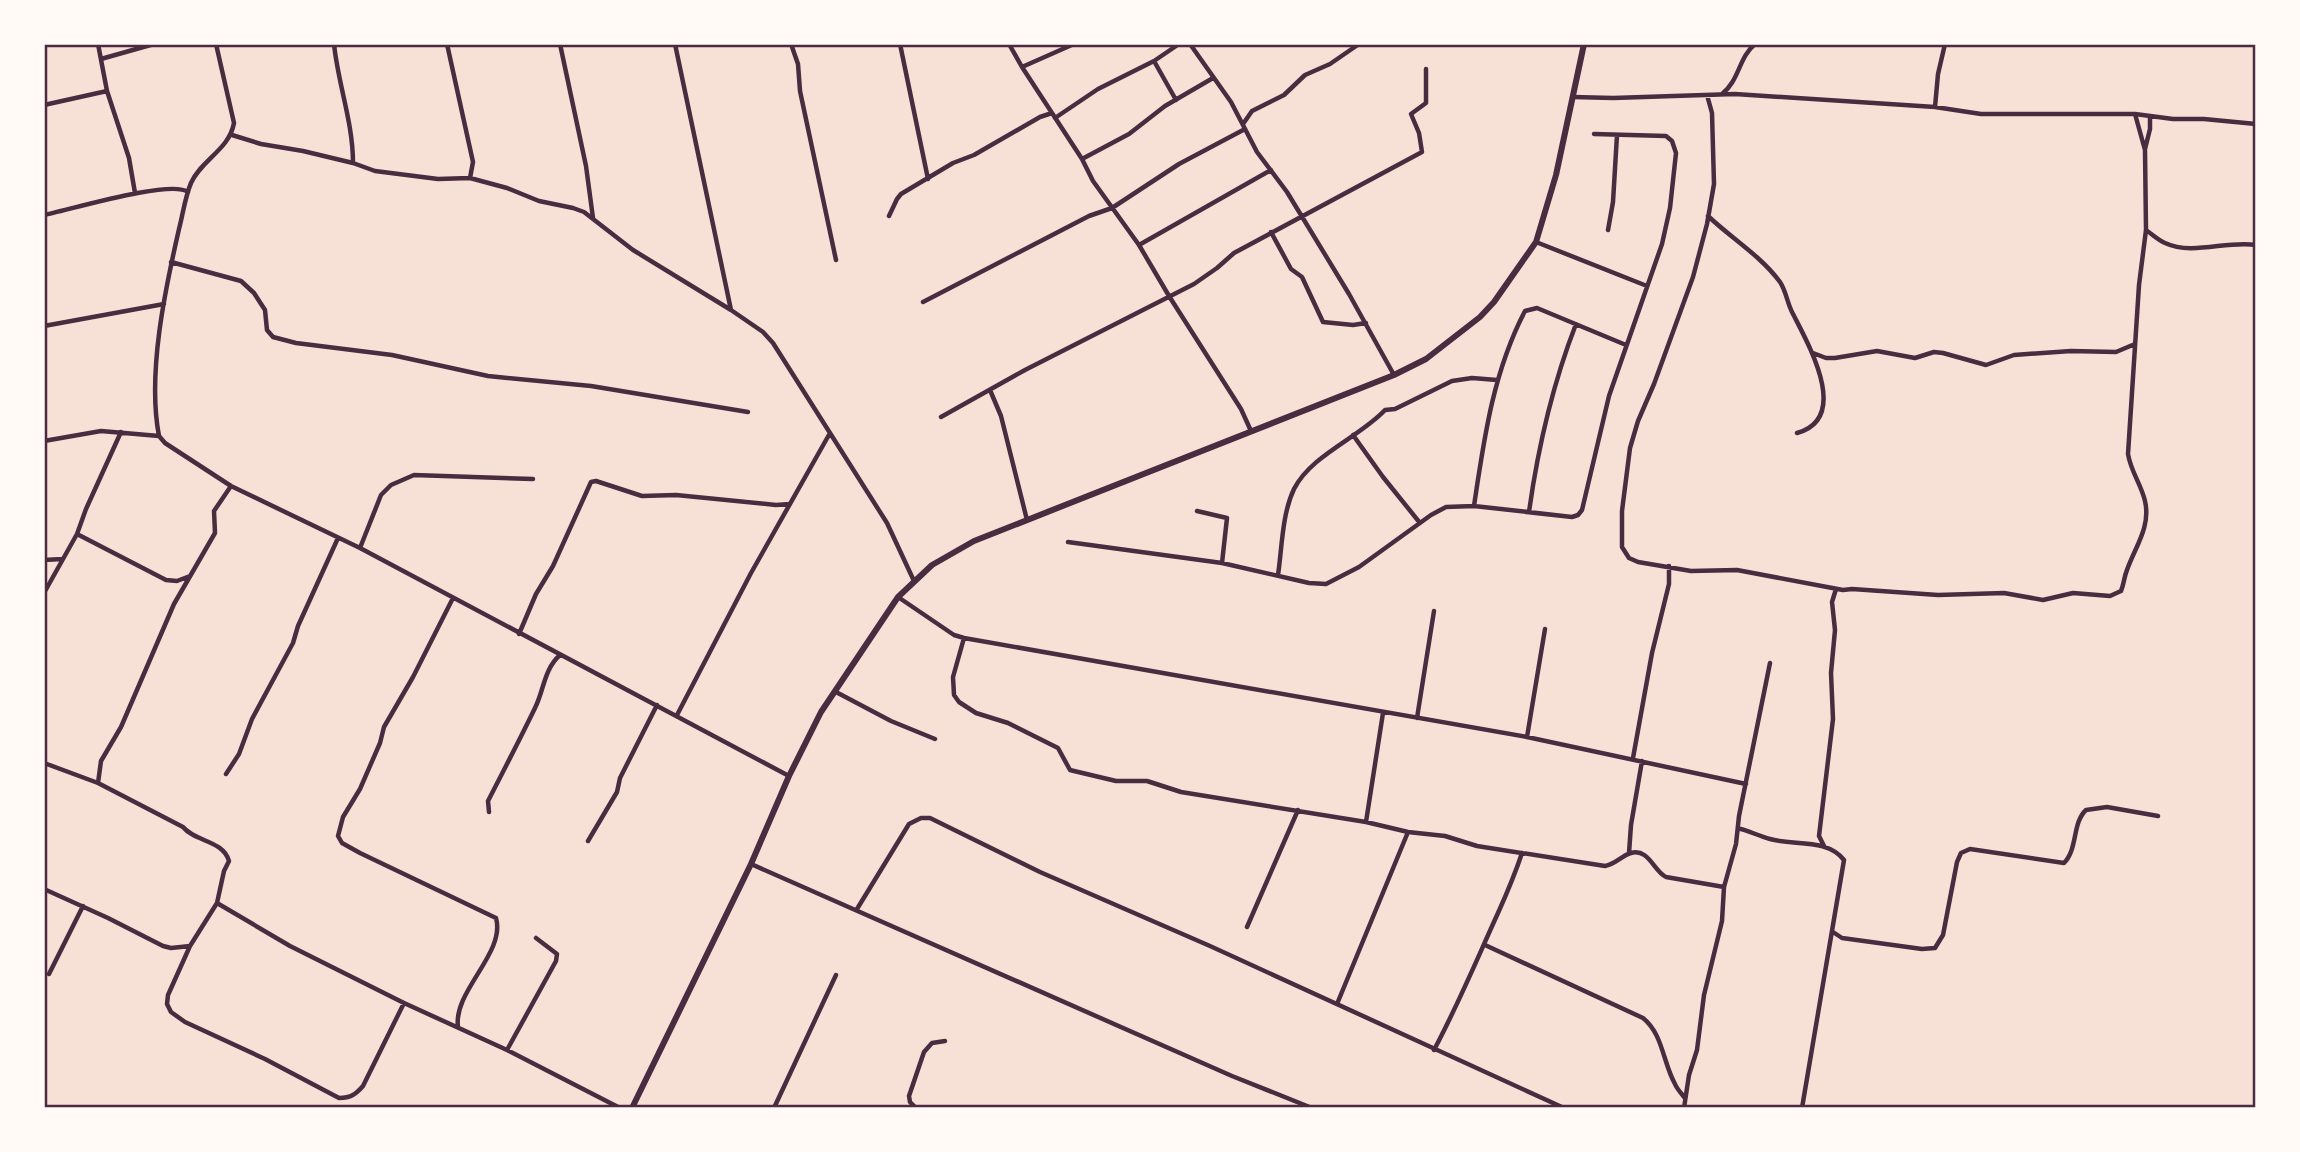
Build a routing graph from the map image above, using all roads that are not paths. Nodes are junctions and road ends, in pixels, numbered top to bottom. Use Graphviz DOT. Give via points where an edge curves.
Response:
graph roads {
  1 [pos="98,44"];
  2 [pos="154,44"];
  3 [pos="216,44"];
  4 [pos="334,44"];
  5 [pos="447,44"];
  6 [pos="560,44"];
  7 [pos="675,44"];
  8 [pos="791,44"];
  9 [pos="900,44"];
  10 [pos="1009,44"];
  11 [pos="1074,44"];
  12 [pos="1179,44"];
  13 [pos="1190,44"];
  14 [pos="1359,44"];
  15 [pos="1584,44"];
  16 [pos="1755,44"];
  17 [pos="1945,44"];
  18 [pos="101,59"];
  19 [pos="1154,61"];
  20 [pos="1022,67"];
  21 [pos="1426,69"];
  22 [pos="1213,78"];
  23 [pos="107,91"];
  24 [pos="1721,94"];
  25 [pos="1707,95"];
  26 [pos="1573,97"];
  27 [pos="1176,100"];
  28 [pos="44,105"];
  29 [pos="1935,107"];
  30 [pos="2135,114"];
  31 [pos="1053,116"];
  32 [pos="2150,116"];
  33 [pos="2256,124"];
  34 [pos="1244,127"];
  35 [pos="1594,134"];
  36 [pos="232,135"];
  37 [pos="1617,135"];
  38 [pos="2145,150"];
  39 [pos="1083,159"];
  40 [pos="353,163"];
  41 [pos="1271,170"];
  42 [pos="470,178"];
  43 [pos="928,179"];
  44 [pos="188,192"];
  45 [pos="135,193"];
  46 [pos="1112,208"];
  47 [pos="44,215"];
  48 [pos="889,216"];
  49 [pos="1302,216"];
  50 [pos="1708,216"];
  51 [pos="593,219"];
  52 [pos="1608,230"];
  53 [pos="2146,230"];
  54 [pos="1271,232"];
  55 [pos="1536,242"];
  56 [pos="1139,245"];
  57 [pos="2256,245"];
  58 [pos="836,260"];
  59 [pos="171,262"];
  60 [pos="1647,286"];
  61 [pos="1168,296"];
  62 [pos="923,302"];
  63 [pos="164,304"];
  64 [pos="731,310"];
  65 [pos="1366,323"];
  66 [pos="1576,324"];
  67 [pos="44,326"];
  68 [pos="2136,344"];
  69 [pos="1626,345"];
  70 [pos="1813,353"];
  71 [pos="1394,375"];
  72 [pos="1497,380"];
  73 [pos="990,390"];
  74 [pos="748,412"];
  75 [pos="941,417"];
  76 [pos="121,432"];
  77 [pos="1252,432"];
  78 [pos="830,433"];
  79 [pos="1797,433"];
  80 [pos="1353,435"];
  81 [pos="159,436"];
  82 [pos="44,441"];
  83 [pos="533,479"];
  84 [pos="230,486"];
  85 [pos="790,504"];
  86 [pos="1474,506"];
  87 [pos="1197,511"];
  88 [pos="1529,512"];
  89 [pos="1027,520"];
  90 [pos="1420,523"];
  91 [pos="77,534"];
  92 [pos="338,538"];
  93 [pos="1068,542"];
  94 [pos="360,548"];
  95 [pos="62,559"];
  96 [pos="44,560"];
  97 [pos="1222,563"];
  98 [pos="1668,566"];
  99 [pos="191,575"];
  100 [pos="1278,575"];
  101 [pos="914,581"];
  102 [pos="1836,589"];
  103 [pos="44,593"];
  104 [pos="898,597"];
  105 [pos="453,598"];
  106 [pos="1434,611"];
  107 [pos="1545,629"];
  108 [pos="519,634"];
  109 [pos="964,638"];
  110 [pos="560,655"];
  111 [pos="1770,663"];
  112 [pos="836,692"];
  113 [pos="657,704"];
  114 [pos="1383,713"];
  115 [pos="677,715"];
  116 [pos="1417,718"];
  117 [pos="1527,737"];
  118 [pos="935,739"];
  119 [pos="1633,758"];
  120 [pos="1642,760"];
  121 [pos="44,763"];
  122 [pos="226,774"];
  123 [pos="789,776"];
  124 [pos="98,783"];
  125 [pos="1746,784"];
  126 [pos="1298,810"];
  127 [pos="489,812"];
  128 [pos="2158,816"];
  129 [pos="1366,822"];
  130 [pos="1738,828"];
  131 [pos="1408,832"];
  132 [pos="1819,836"];
  133 [pos="588,841"];
  134 [pos="1808,844"];
  135 [pos="1825,847"];
  136 [pos="1522,853"];
  137 [pos="1629,853"];
  138 [pos="751,864"];
  139 [pos="1724,887"];
  140 [pos="44,889"];
  141 [pos="217,904"];
  142 [pos="83,906"];
  143 [pos="857,909"];
  144 [pos="1247,927"];
  145 [pos="1833,932"];
  146 [pos="536,938"];
  147 [pos="190,946"];
  148 [pos="1485,946"];
  149 [pos="49,974"];
  150 [pos="836,975"];
  151 [pos="404,1003"];
  152 [pos="1337,1004"];
  153 [pos="458,1027"];
  154 [pos="945,1041"];
  155 [pos="507,1050"];
  156 [pos="1434,1050"];
  157 [pos="1685,1098"];
  158 [pos="620,1108"];
  159 [pos="632,1108"];
  160 [pos="774,1108"];
  161 [pos="916,1108"];
  162 [pos="1312,1108"];
  163 [pos="1564,1108"];
  164 [pos="1684,1108"];
  165 [pos="1802,1108"];
  1 -- 18 [label="street"];
  2 -- 18 [label="street"];
  3 -- 36 [label="street" via="234,123"];
  4 -- 40 [label="street"];
  5 -- 42 [label="street" via="473,162"];
  6 -- 51 [label="street"];
  7 -- 64 [label="street"];
  8 -- 58 [label="street"];
  9 -- 43 [label="street"];
  10 -- 20 [label="street"];
  11 -- 20 [label="street"];
  12 -- 19 [label="street"];
  13 -- 22 [label="street"];
  14 -- 34 [label="street" via="1252,111"];
  15 -- 26 [label="main road"];
  16 -- 24 [label="street" via="1748,48 1731,86"];
  17 -- 29 [label="street"];
  18 -- 23 [label="street"];
  19 -- 27 [label="street"];
  19 -- 31 [label="street"];
  20 -- 31 [label="street"];
  21 -- 49 [label="street" via="1426,103 1411,114 1422,152"];
  22 -- 27 [label="street"];
  22 -- 34 [label="street"];
  23 -- 28 [label="street"];
  23 -- 45 [label="street"];
  24 -- 25 [label="street"];
  24 -- 29 [label="street"];
  25 -- 26 [label="street"];
  25 -- 50 [label="street" via="1712,113 1714,184"];
  26 -- 55 [label="main road"];
  27 -- 39 [label="street" via="1129,134"];
  29 -- 30 [label="street" via="1997,114"];
  30 -- 32 [label="street"];
  30 -- 38 [label="street"];
  31 -- 39 [label="street"];
  31 -- 43 [label="street" via="1040,117"];
  32 -- 33 [label="street"];
  32 -- 38 [label="street"];
  34 -- 41 [label="street"];
  34 -- 46 [label="street"];
  35 -- 37 [label="street"];
  36 -- 40 [label="street"];
  36 -- 44 [label="street" via="197,174"];
  37 -- 52 [label="street"];
  37 -- 60 [label="street" via="1665,136 1675,146 1670,208"];
  38 -- 53 [label="street"];
  39 -- 46 [label="street"];
  40 -- 42 [label="street" via="404,176"];
  41 -- 49 [label="street"];
  41 -- 56 [label="street"];
  42 -- 51 [label="street" via="573,208"];
  43 -- 48 [label="street" via="901,194"];
  44 -- 45 [label="street" via="175,187"];
  44 -- 59 [label="street"];
  45 -- 47 [label="street"];
  46 -- 56 [label="street"];
  46 -- 62 [label="street"];
  49 -- 54 [label="street"];
  49 -- 65 [label="street"];
  50 -- 70 [label="street" via="1780,282"];
  50 -- 98 [label="street" via="1693,277 1638,421 1625,479 1624,551 1638,562"];
  51 -- 64 [label="street" via="633,250"];
  53 -- 57 [label="street" via="2166,244 2178,246"];
  53 -- 68 [label="street"];
  54 -- 61 [label="street" via="1194,284"];
  54 -- 65 [label="street" via="1291,269 1302,278 1323,322"];
  55 -- 60 [label="street"];
  55 -- 71 [label="main road" via="1480,317 1426,359"];
  56 -- 61 [label="street"];
  59 -- 63 [label="street"];
  59 -- 74 [label="street" via="242,281 265,310 267,330 273,337 296,343 393,355 488,376 591,386"];
  60 -- 69 [label="street"];
  61 -- 73 [label="street"];
  61 -- 77 [label="street"];
  63 -- 67 [label="street"];
  63 -- 81 [label="street" via="157,354"];
  64 -- 78 [label="street" via="773,343"];
  65 -- 71 [label="street"];
  66 -- 69 [label="street"];
  66 -- 72 [label="street" via="1537,308 1525,311"];
  66 -- 88 [label="street" via="1543,425"];
  68 -- 70 [label="street" via="2116,352 2014,355 1986,365 1934,352 1915,358 1877,351 1835,358"];
  68 -- 102 [label="street" via="2128,454 2145,502 2145,526 2121,591 2110,596 2073,593 2043,600 2004,593 1938,595"];
  69 -- 88 [label="street" via="1581,510 1572,517"];
  70 -- 79 [label="street" via="1824,391 1822,406 1815,424"];
  71 -- 77 [label="main road"];
  72 -- 80 [label="street" via="1452,381 1385,410"];
  72 -- 86 [label="street"];
  73 -- 75 [label="street"];
  73 -- 89 [label="street"];
  76 -- 81 [label="street"];
  76 -- 82 [label="street"];
  76 -- 91 [label="street"];
  77 -- 89 [label="main road"];
  78 -- 85 [label="street"];
  78 -- 101 [label="street" via="887,523"];
  80 -- 90 [label="street"];
  80 -- 100 [label="street" via="1306,474 1293,491"];
  81 -- 84 [label="street"];
  83 -- 94 [label="street" via="414,475 381,495"];
  84 -- 92 [label="street"];
  84 -- 99 [label="street" via="214,511 215,533"];
  85 -- 108 [label="street" via="642,496 591,482"];
  85 -- 115 [label="street"];
  86 -- 88 [label="street"];
  86 -- 90 [label="street" via="1446,507"];
  87 -- 97 [label="street" via="1227,518"];
  89 -- 101 [label="main road" via="944,556"];
  90 -- 100 [label="street" via="1359,567 1326,584"];
  91 -- 95 [label="street"];
  91 -- 99 [label="street" via="166,580 177,582"];
  92 -- 94 [label="street"];
  92 -- 122 [label="street" via="293,643"];
  93 -- 97 [label="street"];
  94 -- 105 [label="street"];
  95 -- 96 [label="street"];
  95 -- 103 [label="street"];
  97 -- 100 [label="street"];
  98 -- 102 [label="street" via="1737,570"];
  98 -- 119 [label="street" via="1669,584"];
  99 -- 124 [label="street" via="98,767"];
  101 -- 104 [label="main road"];
  102 -- 132 [label="street" via="1832,602 1833,719"];
  104 -- 109 [label="street"];
  104 -- 112 [label="main road"];
  105 -- 108 [label="street"];
  105 -- 153 [label="street" via="384,727 360,789 342,817 338,836 360,853 496,918 496,937 459,1010"];
  106 -- 116 [label="street"];
  107 -- 117 [label="street"];
  108 -- 110 [label="street"];
  109 -- 114 [label="street"];
  109 -- 126 [label="street" via="953,677 959,702 1058,748 1070,769 1116,781 1147,781 1181,792"];
  110 -- 113 [label="street"];
  110 -- 127 [label="street" via="546,674 536,705 488,801"];
  111 -- 125 [label="street"];
  112 -- 118 [label="street"];
  112 -- 123 [label="main road"];
  113 -- 115 [label="street"];
  113 -- 133 [label="street" via="617,792"];
  114 -- 116 [label="street"];
  114 -- 129 [label="street"];
  115 -- 123 [label="street"];
  116 -- 117 [label="street"];
  117 -- 119 [label="street"];
  119 -- 120 [label="street"];
  120 -- 125 [label="street"];
  120 -- 137 [label="street"];
  121 -- 124 [label="street"];
  123 -- 138 [label="main road"];
  124 -- 141 [label="street" via="227,855"];
  125 -- 130 [label="street"];
  126 -- 129 [label="street"];
  126 -- 144 [label="street"];
  128 -- 145 [label="street" via="2107,807 2086,810 2064,863 1969,849 1961,853 1943,935 1935,948 1842,938"];
  129 -- 131 [label="street"];
  130 -- 134 [label="street"];
  130 -- 139 [label="street"];
  131 -- 136 [label="street"];
  131 -- 152 [label="street"];
  132 -- 134 [label="street"];
  132 -- 135 [label="street"];
  134 -- 135 [label="street"];
  135 -- 145 [label="street" via="1844,860"];
  136 -- 137 [label="street" via="1605,866"];
  136 -- 148 [label="street"];
  137 -- 139 [label="street" via="1648,858 1660,875"];
  138 -- 143 [label="street"];
  138 -- 159 [label="main road"];
  139 -- 157 [label="street" via="1722,921"];
  140 -- 142 [label="street"];
  141 -- 147 [label="street"];
  141 -- 151 [label="street"];
  142 -- 147 [label="street" via="163,946"];
  142 -- 149 [label="street"];
  143 -- 152 [label="street" via="909,824 930,818"];
  143 -- 162 [label="street"];
  145 -- 165 [label="street"];
  146 -- 155 [label="street" via="557,957"];
  147 -- 151 [label="street" via="168,995 171,1012 339,1097 355,1094 363,1086"];
  148 -- 156 [label="street"];
  148 -- 157 [label="street" via="1643,1018"];
  150 -- 160 [label="street"];
  151 -- 153 [label="street"];
  152 -- 156 [label="street"];
  153 -- 155 [label="street"];
  154 -- 161 [label="street" via="932,1043 924,1052 909,1096"];
  155 -- 158 [label="street"];
  156 -- 163 [label="street"];
  157 -- 164 [label="street"];
}
